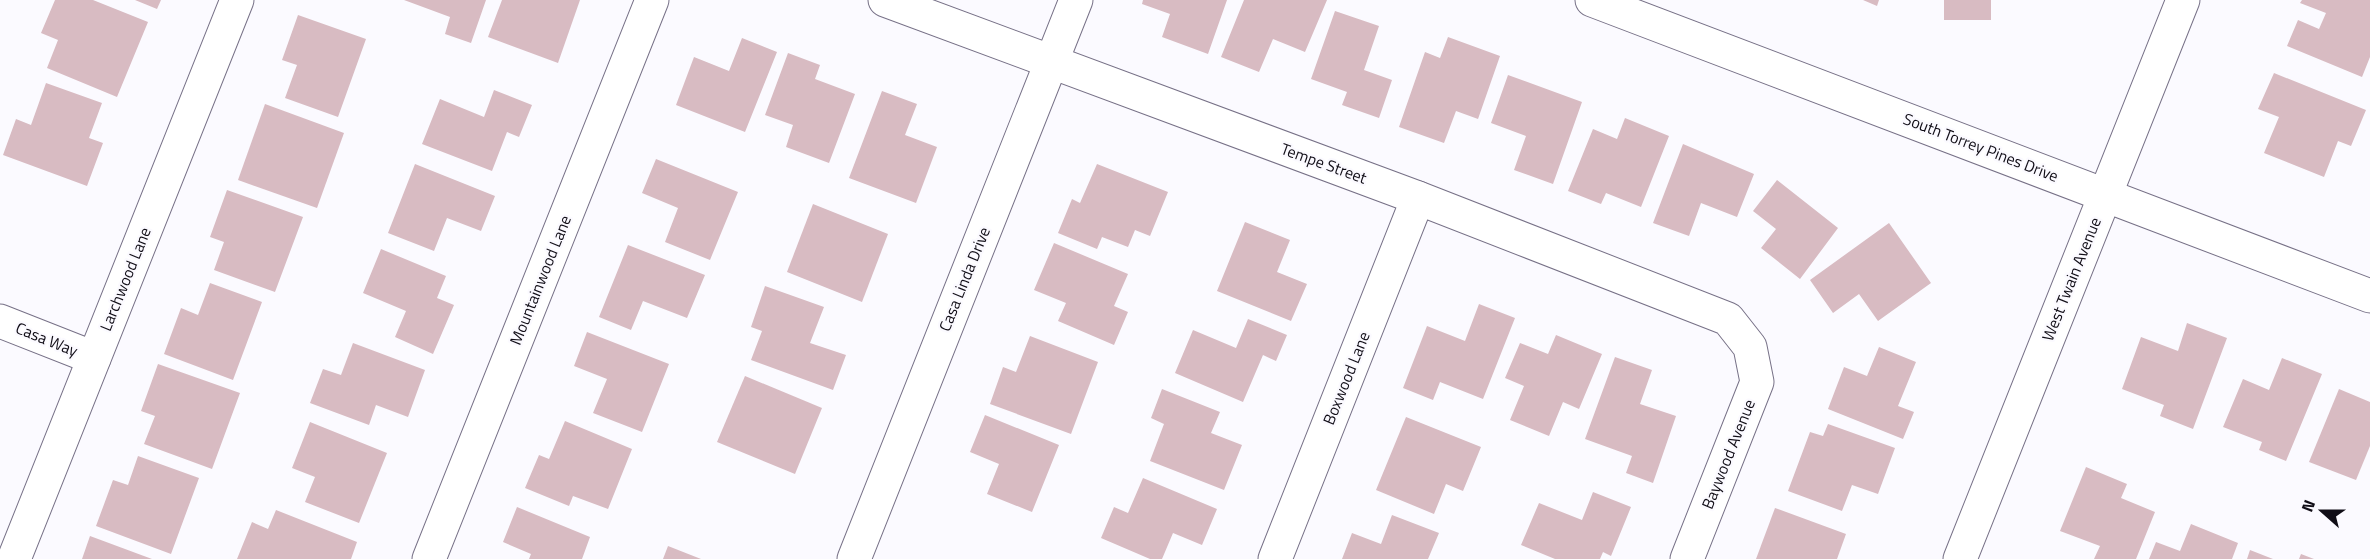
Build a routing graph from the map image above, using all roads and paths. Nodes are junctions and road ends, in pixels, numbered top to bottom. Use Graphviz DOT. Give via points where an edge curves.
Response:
graph roads {
  1 [pos="237,0"];
  2 [pos="652,0"];
  3 [pos="885,0"];
  4 [pos="1076,0"];
  5 [pos="1592,0"];
  6 [pos="2183,0"];
  7 [pos="1050,63"];
  8 [pos="2105,194"];
  9 [pos="1418,198"];
  10 [pos="2370,296"];
  11 [pos="0,321"];
  12 [pos="1750,347"];
  13 [pos="94,358"];
  14 [pos="14,559"];
  15 [pos="429,559"];
  16 [pos="854,559"];
  17 [pos="1275,559"];
  18 [pos="1687,559"];
  19 [pos="1960,559"];
  1 -- 13 [label="street, Larchwood Lane"];
  2 -- 15 [label="street, Mountainwood Lane"];
  3 -- 7 [label="street, Tempe Street"];
  4 -- 7 [label="street, Casa Linda Drive"];
  5 -- 8 [label="street, South Torrey Pines Drive"];
  6 -- 8 [label="street, West Twain Avenue"];
  7 -- 9 [label="street, Tempe Street"];
  7 -- 16 [label="street, Casa Linda Drive"];
  8 -- 10 [label="street, South Torrey Pines Drive"];
  8 -- 19 [label="street, West Twain Avenue"];
  9 -- 12 [label="street, Tempe Street" via="1728,319"];
  9 -- 17 [label="street, Boxwood Lane"];
  11 -- 13 [label="street, Casa Way"];
  12 -- 18 [label="street, Baywood Avenue" via="1757,382"];
  13 -- 14 [label="street, Larchwood Lane"];
}
